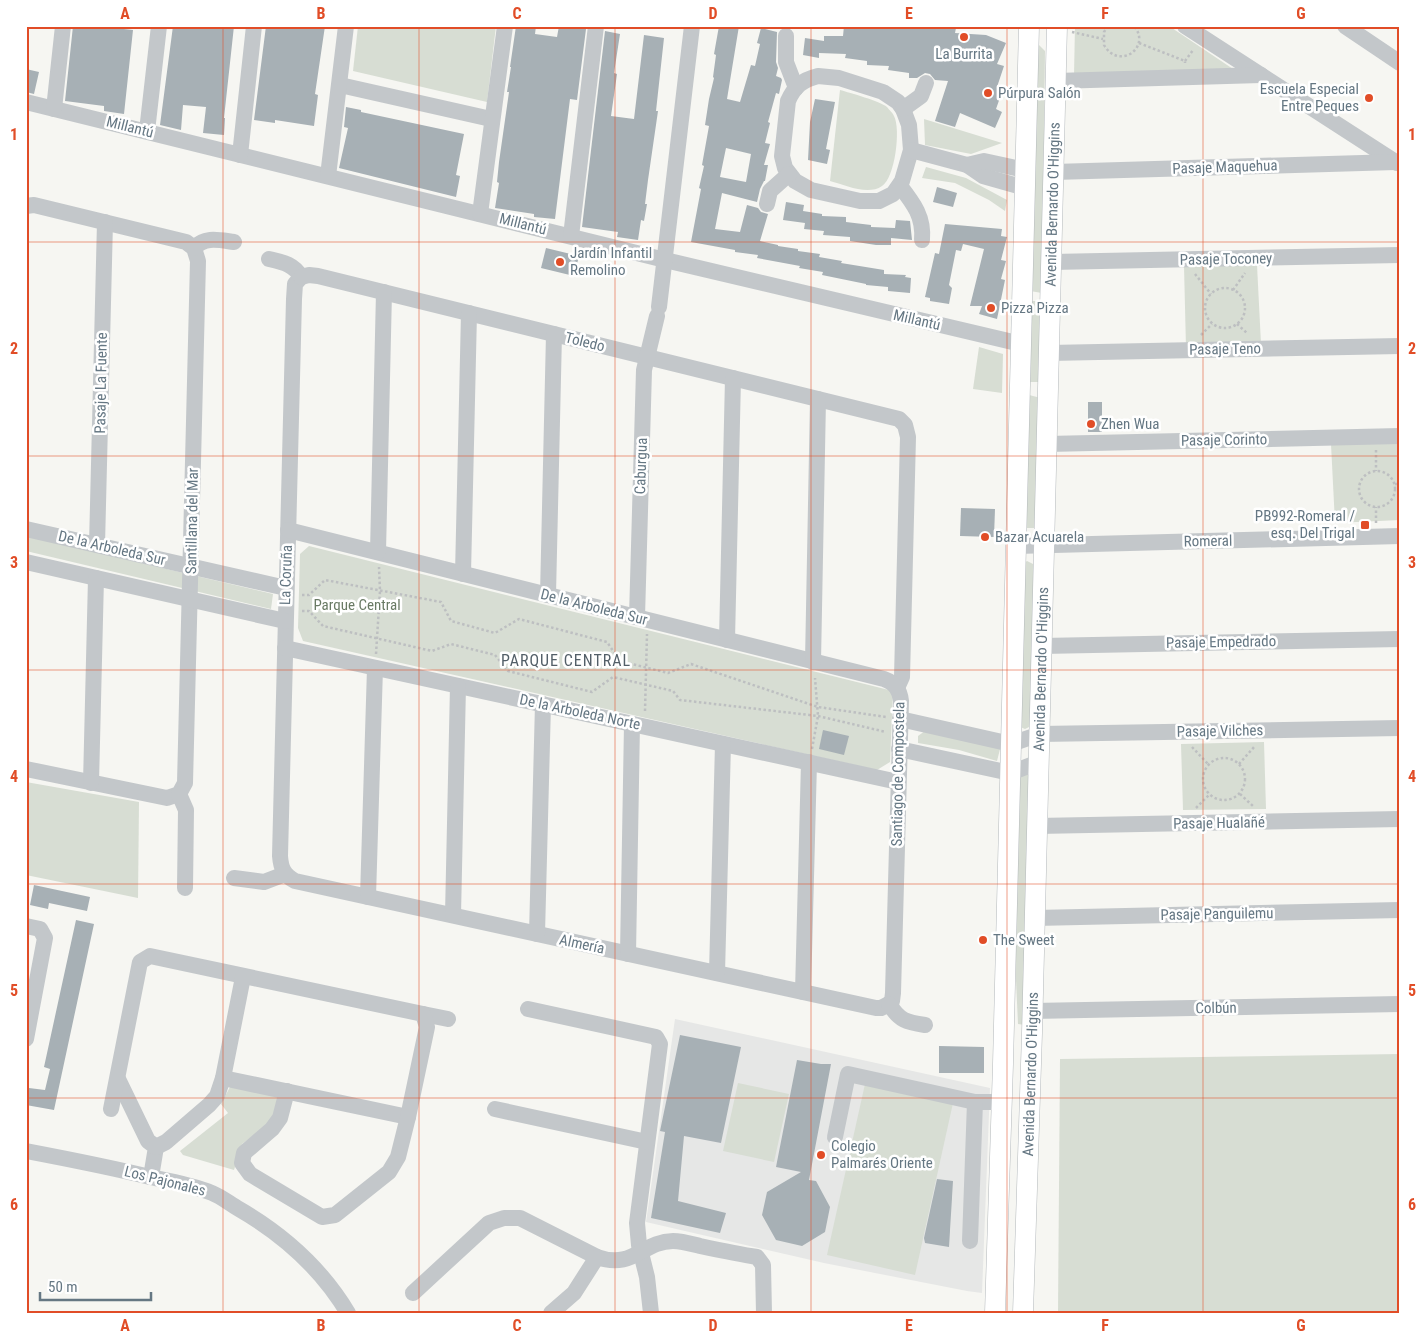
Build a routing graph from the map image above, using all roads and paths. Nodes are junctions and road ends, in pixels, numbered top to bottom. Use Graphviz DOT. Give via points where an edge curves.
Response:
graph roads {
  1 [pos="63,26"];
  2 [pos="159,26"];
  3 [pos="254,26"];
  4 [pos="346,26"];
  5 [pos="505,26"];
  6 [pos="596,26"];
  7 [pos="1029,26"];
  8 [pos="1108,26"];
  9 [pos="1134,26"];
  10 [pos="1185,26"];
  11 [pos="1345,26"];
  12 [pos="690,27"];
  13 [pos="1058,28"];
  14 [pos="786,36"];
  15 [pos="1103,39"];
  16 [pos="1139,43"];
  17 [pos="1400,63"];
  18 [pos="1261,75"];
  19 [pos="1188,77"];
  20 [pos="1056,81"];
  21 [pos="926,84"];
  22 [pos="340,85"];
  23 [pos="796,88"];
  24 [pos="26,102"];
  25 [pos="54,109"];
  26 [pos="903,109"];
  27 [pos="491,119"];
  28 [pos="147,132"];
  29 [pos="911,150"];
  30 [pos="240,155"];
  31 [pos="1398,163"];
  32 [pos="1054,172"];
  33 [pos="788,174"];
  34 [pos="328,176"];
  35 [pos="1025,179"];
  36 [pos="900,186"];
  37 [pos="767,204"];
  38 [pos="26,206"];
  39 [pos="480,214"];
  40 [pos="105,222"];
  41 [pos="571,236"];
  42 [pos="922,240"];
  43 [pos="234,242"];
  44 [pos="194,248"];
  45 [pos="1400,254"];
  46 [pos="269,258"];
  47 [pos="665,260"];
  48 [pos="1182,260"];
  49 [pos="1052,262"];
  50 [pos="301,277"];
  51 [pos="384,292"];
  52 [pos="1211,294"];
  53 [pos="1022,298"];
  54 [pos="1051,301"];
  55 [pos="469,313"];
  56 [pos="554,334"];
  57 [pos="1021,344"];
  58 [pos="1400,346"];
  59 [pos="1049,353"];
  60 [pos="647,357"];
  61 [pos="733,378"];
  62 [pos="1020,379"];
  63 [pos="1048,395"];
  64 [pos="818,399"];
  65 [pos="905,425"];
  66 [pos="1400,436"];
  67 [pos="1376,437"];
  68 [pos="1047,444"];
  69 [pos="1376,471"];
  70 [pos="1395,484"];
  71 [pos="1400,484"];
  72 [pos="26,529"];
  73 [pos="288,530"];
  74 [pos="1400,536"];
  75 [pos="97,545"];
  76 [pos="1045,545"];
  77 [pos="1016,546"];
  78 [pos="378,552"];
  79 [pos="26,562"];
  80 [pos="191,566"];
  81 [pos="463,574"];
  82 [pos="96,578"];
  83 [pos="380,590"];
  84 [pos="548,595"];
  85 [pos="190,600"];
  86 [pos="286,603"];
  87 [pos="642,619"];
  88 [pos="377,638"];
  89 [pos="1400,639"];
  90 [pos="727,640"];
  91 [pos="1042,646"];
  92 [pos="285,648"];
  93 [pos="813,662"];
  94 [pos="375,668"];
  95 [pos="646,668"];
  96 [pos="646,685"];
  97 [pos="458,686"];
  98 [pos="897,688"];
  99 [pos="543,704"];
  100 [pos="818,707"];
  101 [pos="818,716"];
  102 [pos="900,719"];
  103 [pos="638,725"];
  104 [pos="1400,728"];
  105 [pos="1040,734"];
  106 [pos="723,744"];
  107 [pos="1011,744"];
  108 [pos="899,750"];
  109 [pos="809,762"];
  110 [pos="1039,762"];
  111 [pos="1243,769"];
  112 [pos="26,770"];
  113 [pos="1010,773"];
  114 [pos="875,777"];
  115 [pos="898,782"];
  116 [pos="92,783"];
  117 [pos="179,794"];
  118 [pos="1400,819"];
  119 [pos="1037,826"];
  120 [pos="285,874"];
  121 [pos="234,878"];
  122 [pos="185,888"];
  123 [pos="368,897"];
  124 [pos="1400,910"];
  125 [pos="453,915"];
  126 [pos="1035,918"];
  127 [pos="26,926"];
  128 [pos="537,934"];
  129 [pos="628,954"];
  130 [pos="717,973"];
  131 [pos="243,977"];
  132 [pos="803,992"];
  133 [pos="889,1004"];
  134 [pos="1400,1004"];
  135 [pos="1004,1006"];
  136 [pos="528,1009"];
  137 [pos="1032,1011"];
  138 [pos="423,1014"];
  139 [pos="448,1019"];
  140 [pos="925,1026"];
  141 [pos="1032,1033"];
  142 [pos="26,1039"];
  143 [pos="223,1078"];
  144 [pos="118,1079"];
  145 [pos="287,1091"];
  146 [pos="975,1102"];
  147 [pos="1002,1102"];
  148 [pos="111,1109"];
  149 [pos="495,1109"];
  150 [pos="408,1117"];
  151 [pos="835,1137"];
  152 [pos="647,1142"];
  153 [pos="26,1151"];
  154 [pos="155,1152"];
  155 [pos="151,1177"];
  156 [pos="970,1241"];
  157 [pos="641,1253"];
  158 [pos="597,1256"];
  159 [pos="412,1293"];
  160 [pos="348,1313"];
  161 [pos="551,1313"];
  162 [pos="651,1313"];
  163 [pos="764,1313"];
  164 [pos="995,1313"];
  165 [pos="1023,1313"];
  1 -- 25 [label="street"];
  2 -- 28 [label="street"];
  3 -- 30 [label="street"];
  4 -- 22 [label="street"];
  5 -- 27 [label="street"];
  6 -- 41 [label="street"];
  7 -- 35 [label="main road, Avenida Bernardo O'Higgins"];
  8 -- 15 [label="path"];
  9 -- 16 [label="path"];
  10 -- 18 [label="street"];
  11 -- 17 [label="street"];
  12 -- 47 [label="street, Caburgua"];
  13 -- 15 [label="path"];
  13 -- 20 [label="main road, Avenida Bernardo O'Higgins"];
  14 -- 23 [label="street" via="786,62"];
  15 -- 16 [label="path" via="1107,50 1118,57 1130,55"];
  16 -- 19 [label="path" via="1184,60"];
  18 -- 19 [label="street"];
  18 -- 31 [label="street"];
  19 -- 20 [label="street"];
  20 -- 32 [label="main road, Avenida Bernardo O'Higgins"];
  21 -- 26 [label="street" via="921,96"];
  22 -- 27 [label="street"];
  22 -- 34 [label="street"];
  23 -- 26 [label="street" via="811,78 839,78 883,92"];
  23 -- 33 [label="street" via="788,101 781,149"];
  24 -- 25 [label="street, Millantú"];
  25 -- 28 [label="street, Millantú"];
  26 -- 29 [label="street" via="909,125"];
  27 -- 39 [label="street"];
  28 -- 30 [label="street, Millantú"];
  29 -- 35 [label="street" via="967,164 984,161"];
  29 -- 36 [label="street"];
  30 -- 34 [label="street, Millantú"];
  31 -- 32 [label="street, Pasaje Maquehua"];
  32 -- 49 [label="main road, Avenida Bernardo O'Higgins"];
  33 -- 36 [label="street" via="811,190 867,202 886,198"];
  33 -- 37 [label="street" via="770,191"];
  34 -- 39 [label="street, Millantú"];
  35 -- 53 [label="main road, Avenida Bernardo O'Higgins"];
  36 -- 42 [label="street" via="920,216"];
  38 -- 40 [label="street" via="34,205"];
  39 -- 41 [label="street, Millantú"];
  40 -- 44 [label="street" via="181,240"];
  40 -- 75 [label="street, Pasaje La Fuente"];
  41 -- 47 [label="street, Millantú"];
  43 -- 44 [label="street" via="208,240"];
  44 -- 80 [label="street, Santillana del Mar" via="198,261"];
  45 -- 48 [label="street, Pasaje Toconey"];
  46 -- 50 [label="street" via="291,265"];
  47 -- 57 [label="street, Millantú"];
  47 -- 60 [label="street, Caburgua"];
  48 -- 49 [label="street, Pasaje Toconey"];
  48 -- 52 [label="path"];
  49 -- 54 [label="main road, Avenida Bernardo O'Higgins"];
  50 -- 51 [label="street, Toledo" via="318,276"];
  50 -- 73 [label="street, La Coruña" via="294,291"];
  51 -- 55 [label="street, Toledo"];
  51 -- 78 [label="street"];
  52 -- 52 [label="path" via="1222,288 1240,295 1244,314 1237,324 1217,327 1207,318 1205,305"];
  53 -- 54 [label="main road" via="1036,295"];
  53 -- 57 [label="main road, Avenida Bernardo O'Higgins"];
  54 -- 59 [label="main road, Avenida Bernardo O'Higgins"];
  55 -- 56 [label="street, Toledo"];
  55 -- 81 [label="street"];
  56 -- 60 [label="street, Toledo"];
  56 -- 84 [label="street"];
  57 -- 62 [label="main road, Avenida Bernardo O'Higgins"];
  58 -- 59 [label="street, Pasaje Teno"];
  59 -- 63 [label="main road, Avenida Bernardo O'Higgins"];
  60 -- 61 [label="street, Toledo"];
  60 -- 87 [label="street, Caburgua" via="644,370"];
  61 -- 64 [label="street, Toledo"];
  61 -- 90 [label="street"];
  62 -- 63 [label="main road" via="1029,388"];
  62 -- 77 [label="main road, Avenida Bernardo O'Higgins"];
  63 -- 68 [label="main road, Avenida Bernardo O'Higgins"];
  64 -- 65 [label="street, Toledo" via="895,418"];
  64 -- 93 [label="street"];
  65 -- 98 [label="street, Santiago de Compostela" via="908,437 902,677"];
  66 -- 67 [label="street, Pasaje Corinto"];
  67 -- 68 [label="street, Pasaje Corinto"];
  67 -- 69 [label="path"];
  68 -- 76 [label="main road, Avenida Bernardo O'Higgins"];
  69 -- 70 [label="path" via="1385,473"];
  69 -- 70 [label="path" via="1365,476 1360,486 1361,496 1370,505 1388,503 1395,493"];
  70 -- 71 [label="path"];
  72 -- 75 [label="street, De la Arboleda Sur"];
  73 -- 78 [label="street, De la Arboleda Sur"];
  73 -- 86 [label="street, La Coruña"];
  74 -- 76 [label="street, Romeral"];
  75 -- 80 [label="street, De la Arboleda Sur"];
  76 -- 77 [label="street, Romeral"];
  76 -- 91 [label="main road, Avenida Bernardo O'Higgins"];
  77 -- 107 [label="main road, Avenida Bernardo O'Higgins"];
  78 -- 81 [label="street, De la Arboleda Sur"];
  78 -- 83 [label="path"];
  79 -- 82 [label="street"];
  80 -- 85 [label="street, Santillana del Mar"];
  80 -- 86 [label="street, De la Arboleda Sur"];
  81 -- 84 [label="street, De la Arboleda Sur"];
  82 -- 85 [label="street"];
  82 -- 116 [label="street"];
  83 -- 86 [label="path" via="325,580 309,595"];
  83 -- 88 [label="path"];
  83 -- 95 [label="path" via="441,602 451,621 495,633 519,619 607,642 620,661"];
  84 -- 87 [label="street, De la Arboleda Sur"];
  85 -- 86 [label="street"];
  85 -- 117 [label="street, Santillana del Mar" via="186,777"];
  86 -- 88 [label="path" via="309,611 323,626"];
  86 -- 92 [label="street, La Coruña"];
  87 -- 90 [label="street, De la Arboleda Sur"];
  87 -- 95 [label="path"];
  88 -- 94 [label="path"];
  88 -- 96 [label="path" via="432,651 451,644 478,650 495,655 508,671 592,692 613,677"];
  89 -- 91 [label="street, Pasaje Empedrado"];
  90 -- 93 [label="street, De la Arboleda Sur"];
  91 -- 105 [label="main road, Avenida Bernardo O'Higgins"];
  92 -- 94 [label="street, De la Arboleda Norte"];
  92 -- 120 [label="street, La Coruña" via="280,856"];
  93 -- 98 [label="street, De la Arboleda Sur" via="884,679"];
  93 -- 100 [label="path"];
  94 -- 97 [label="street, De la Arboleda Norte"];
  94 -- 123 [label="street"];
  95 -- 96 [label="path"];
  95 -- 100 [label="path" via="668,674 691,664"];
  96 -- 101 [label="path" via="673,691 680,700"];
  96 -- 103 [label="path"];
  97 -- 99 [label="street, De la Arboleda Norte"];
  97 -- 125 [label="street"];
  98 -- 102 [label="street, Santiago de Compostela" via="901,696"];
  99 -- 103 [label="street, De la Arboleda Norte"];
  99 -- 128 [label="street"];
  100 -- 101 [label="path"];
  100 -- 102 [label="path"];
  101 -- 108 [label="path"];
  101 -- 109 [label="path"];
  102 -- 107 [label="street"];
  102 -- 108 [label="street, Santiago de Compostela"];
  103 -- 106 [label="street, De la Arboleda Norte"];
  103 -- 129 [label="street"];
  104 -- 105 [label="street, Pasaje Vilches"];
  105 -- 107 [label="street"];
  105 -- 110 [label="main road, Avenida Bernardo O'Higgins"];
  106 -- 109 [label="street, De la Arboleda Norte"];
  106 -- 130 [label="street"];
  107 -- 113 [label="main road, Avenida Bernardo O'Higgins"];
  108 -- 113 [label="street"];
  108 -- 114 [label="street"];
  108 -- 115 [label="street, Santiago de Compostela"];
  109 -- 114 [label="street, De la Arboleda Norte"];
  109 -- 132 [label="street"];
  110 -- 113 [label="street"];
  110 -- 119 [label="main road, Avenida Bernardo O'Higgins"];
  111 -- 111 [label="path" via="1243,788 1234,798 1215,799 1205,790 1202,776 1214,760 1234,760"];
  112 -- 116 [label="street"];
  113 -- 135 [label="main road, Avenida Bernardo O'Higgins"];
  114 -- 115 [label="street, De la Arboleda Norte"];
  115 -- 133 [label="street, Santiago de Compostela" via="893,993"];
  116 -- 117 [label="street" via="161,798"];
  117 -- 122 [label="street" via="186,810"];
  118 -- 119 [label="street, Pasaje Hualañé"];
  119 -- 126 [label="main road, Avenida Bernardo O'Higgins"];
  120 -- 121 [label="street" via="264,882"];
  120 -- 123 [label="street, Almería" via="296,881"];
  123 -- 125 [label="street, Almería"];
  124 -- 126 [label="street, Pasaje Panguilemu"];
  125 -- 128 [label="street, Almería"];
  126 -- 137 [label="main road, Avenida Bernardo O'Higgins"];
  127 -- 142 [label="street" via="40,929 46,938"];
  128 -- 129 [label="street, Almería"];
  129 -- 130 [label="street, Almería"];
  130 -- 132 [label="street, Almería"];
  131 -- 138 [label="street"];
  131 -- 143 [label="street"];
  131 -- 144 [label="street" via="150,956 140,962"];
  132 -- 133 [label="street, Almería" via="876,1008"];
  133 -- 140 [label="street" via="900,1018"];
  134 -- 137 [label="street, Colbún"];
  135 -- 141 [label="main road" via="1014,1024"];
  135 -- 147 [label="main road, Avenida Bernardo O'Higgins"];
  136 -- 152 [label="street" via="656,1037 660,1044"];
  137 -- 141 [label="main road, Avenida Bernardo O'Higgins"];
  138 -- 139 [label="street"];
  138 -- 150 [label="street" via="427,1027"];
  141 -- 165 [label="main road, Avenida Bernardo O'Higgins"];
  143 -- 145 [label="street"];
  143 -- 154 [label="street" via="217,1096 209,1105"];
  144 -- 148 [label="street"];
  144 -- 154 [label="street"];
  145 -- 150 [label="street"];
  145 -- 150 [label="street" via="280,1118 244,1153 242,1164 250,1174 322,1217 335,1215 389,1172 398,1157"];
  146 -- 147 [label="street"];
  146 -- 151 [label="street" via="848,1074"];
  146 -- 156 [label="street"];
  147 -- 164 [label="main road, Avenida Bernardo O'Higgins"];
  149 -- 152 [label="street"];
  152 -- 157 [label="street" via="637,1223"];
  153 -- 155 [label="street, Los Pajonales"];
  154 -- 155 [label="street"];
  155 -- 160 [label="street, Los Pajonales" via="212,1194 260,1221 310,1262"];
  157 -- 158 [label="street" via="608,1261"];
  157 -- 162 [label="street"];
  157 -- 163 [label="street" via="658,1242 674,1241 757,1257 763,1265"];
  158 -- 159 [label="street" via="520,1218 504,1218 489,1223"];
  158 -- 161 [label="street" via="574,1293"];
}
